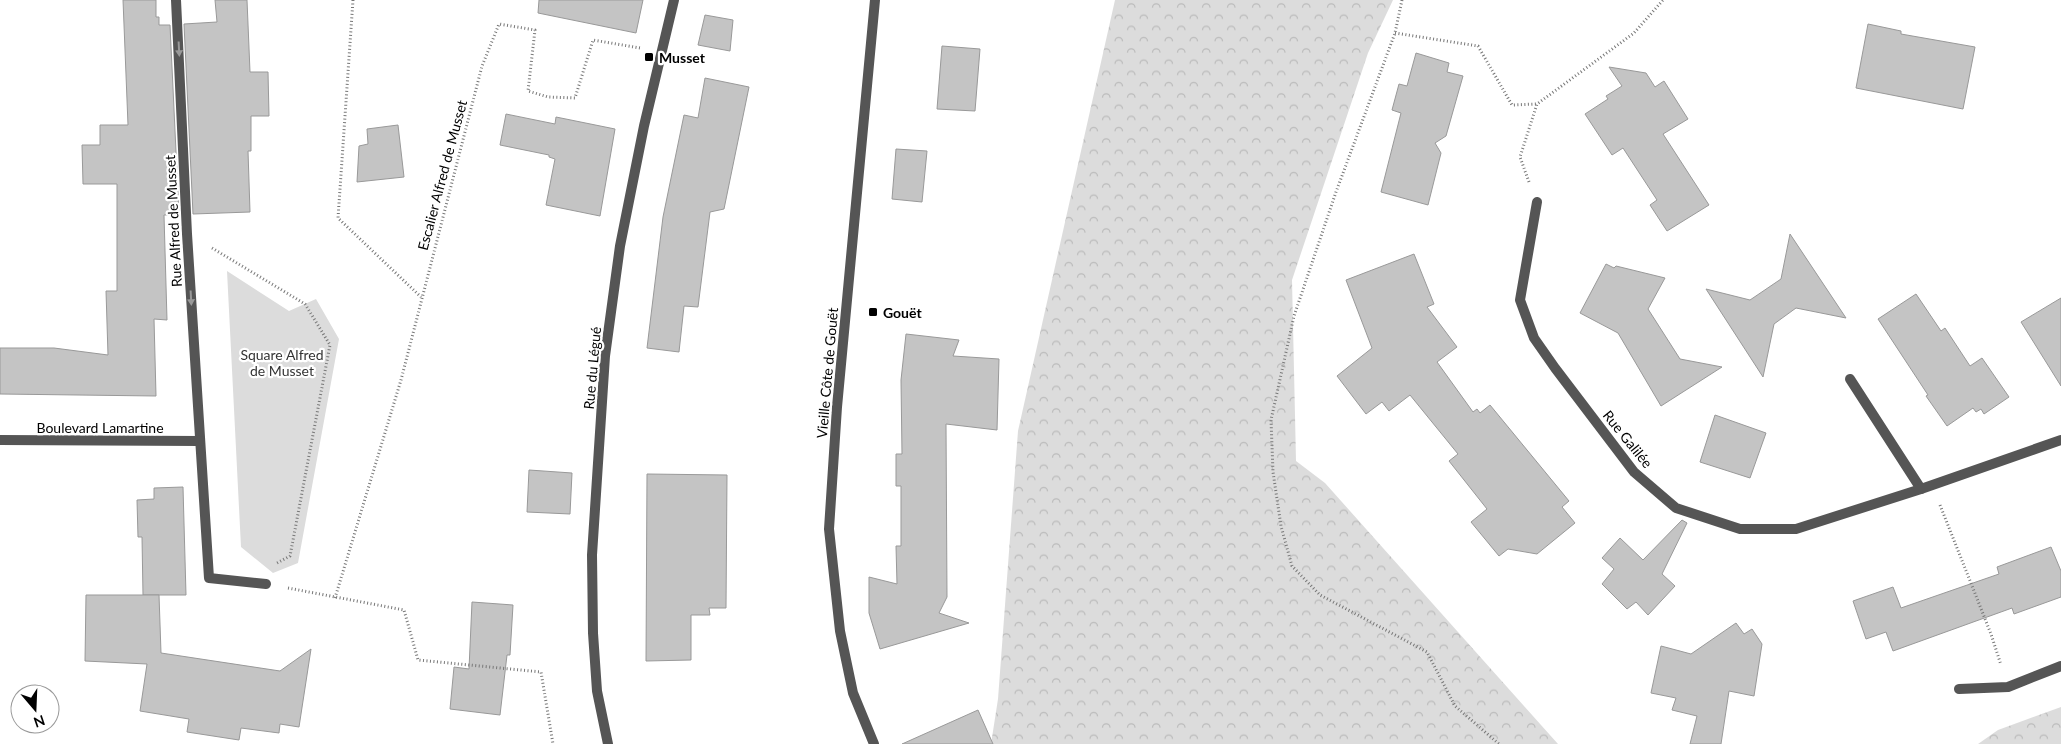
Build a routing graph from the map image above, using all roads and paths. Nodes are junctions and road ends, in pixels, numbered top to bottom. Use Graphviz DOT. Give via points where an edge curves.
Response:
graph roads {
  1 [pos="176,0"];
  2 [pos="354,0"];
  3 [pos="674,0"];
  4 [pos="875,0"];
  5 [pos="1402,0"];
  6 [pos="1663,0"];
  7 [pos="1395,33"];
  8 [pos="661,52"];
  9 [pos="1536,104"];
  10 [pos="1536,202"];
  11 [pos="188,234"];
  12 [pos="421,298"];
  13 [pos="1850,379"];
  14 [pos="0,440"];
  15 [pos="2061,440"];
  16 [pos="200,441"];
  17 [pos="1921,489"];
  18 [pos="1944,516"];
  19 [pos="243,581"];
  20 [pos="266,584"];
  21 [pos="336,598"];
  22 [pos="2061,666"];
  23 [pos="2008,687"];
  24 [pos="1959,689"];
  25 [pos="553,744"];
  26 [pos="608,744"];
  27 [pos="874,744"];
  28 [pos="1499,744"];
  1 -- 11 [label="street, Rue Alfred de Musset, one-way"];
  2 -- 12 [label="path" via="338,218"];
  3 -- 8 [label="street, Rue du Légué"];
  4 -- 27 [label="street, Vieille Côte de Gouët" via="837,407 829,529 840,631 853,693"];
  5 -- 7 [label="path"];
  6 -- 9 [label="path" via="1634,33"];
  7 -- 9 [label="path" via="1478,46 1512,105"];
  7 -- 28 [label="path" via="1294,316 1271,420 1280,526 1292,566 1320,596 1427,652 1455,706"];
  8 -- 12 [label="path, Escalier Alfred de Musset" via="593,40 575,98 548,97 528,91 535,30 499,24 482,66"];
  8 -- 26 [label="street, Rue du Légué" via="620,246 604,366 595,499 593,633 597,690"];
  9 -- 10 [label="path" via="1520,157"];
  10 -- 17 [label="street, Rue Galilée" via="1520,300 1534,338 1634,472 1676,508 1740,529 1796,529"];
  11 -- 16 [label="street, Rue Alfred de Musset, one-way"];
  11 -- 19 [label="path" via="304,304 330,344 290,556"];
  12 -- 21 [label="path, Escalier Alfred de Musset" via="401,380"];
  13 -- 17 [label="street"];
  14 -- 16 [label="street, Boulevard Lamartine"];
  15 -- 17 [label="street, Rue Galilée"];
  16 -- 19 [label="street, Rue Alfred de Musset" via="209,578"];
  18 -- 23 [label="path" via="1991,634"];
  19 -- 20 [label="street"];
  20 -- 21 [label="path"];
  21 -- 25 [label="path" via="404,610 418,660 541,672"];
  22 -- 23 [label="street"];
  23 -- 24 [label="street"];
}
